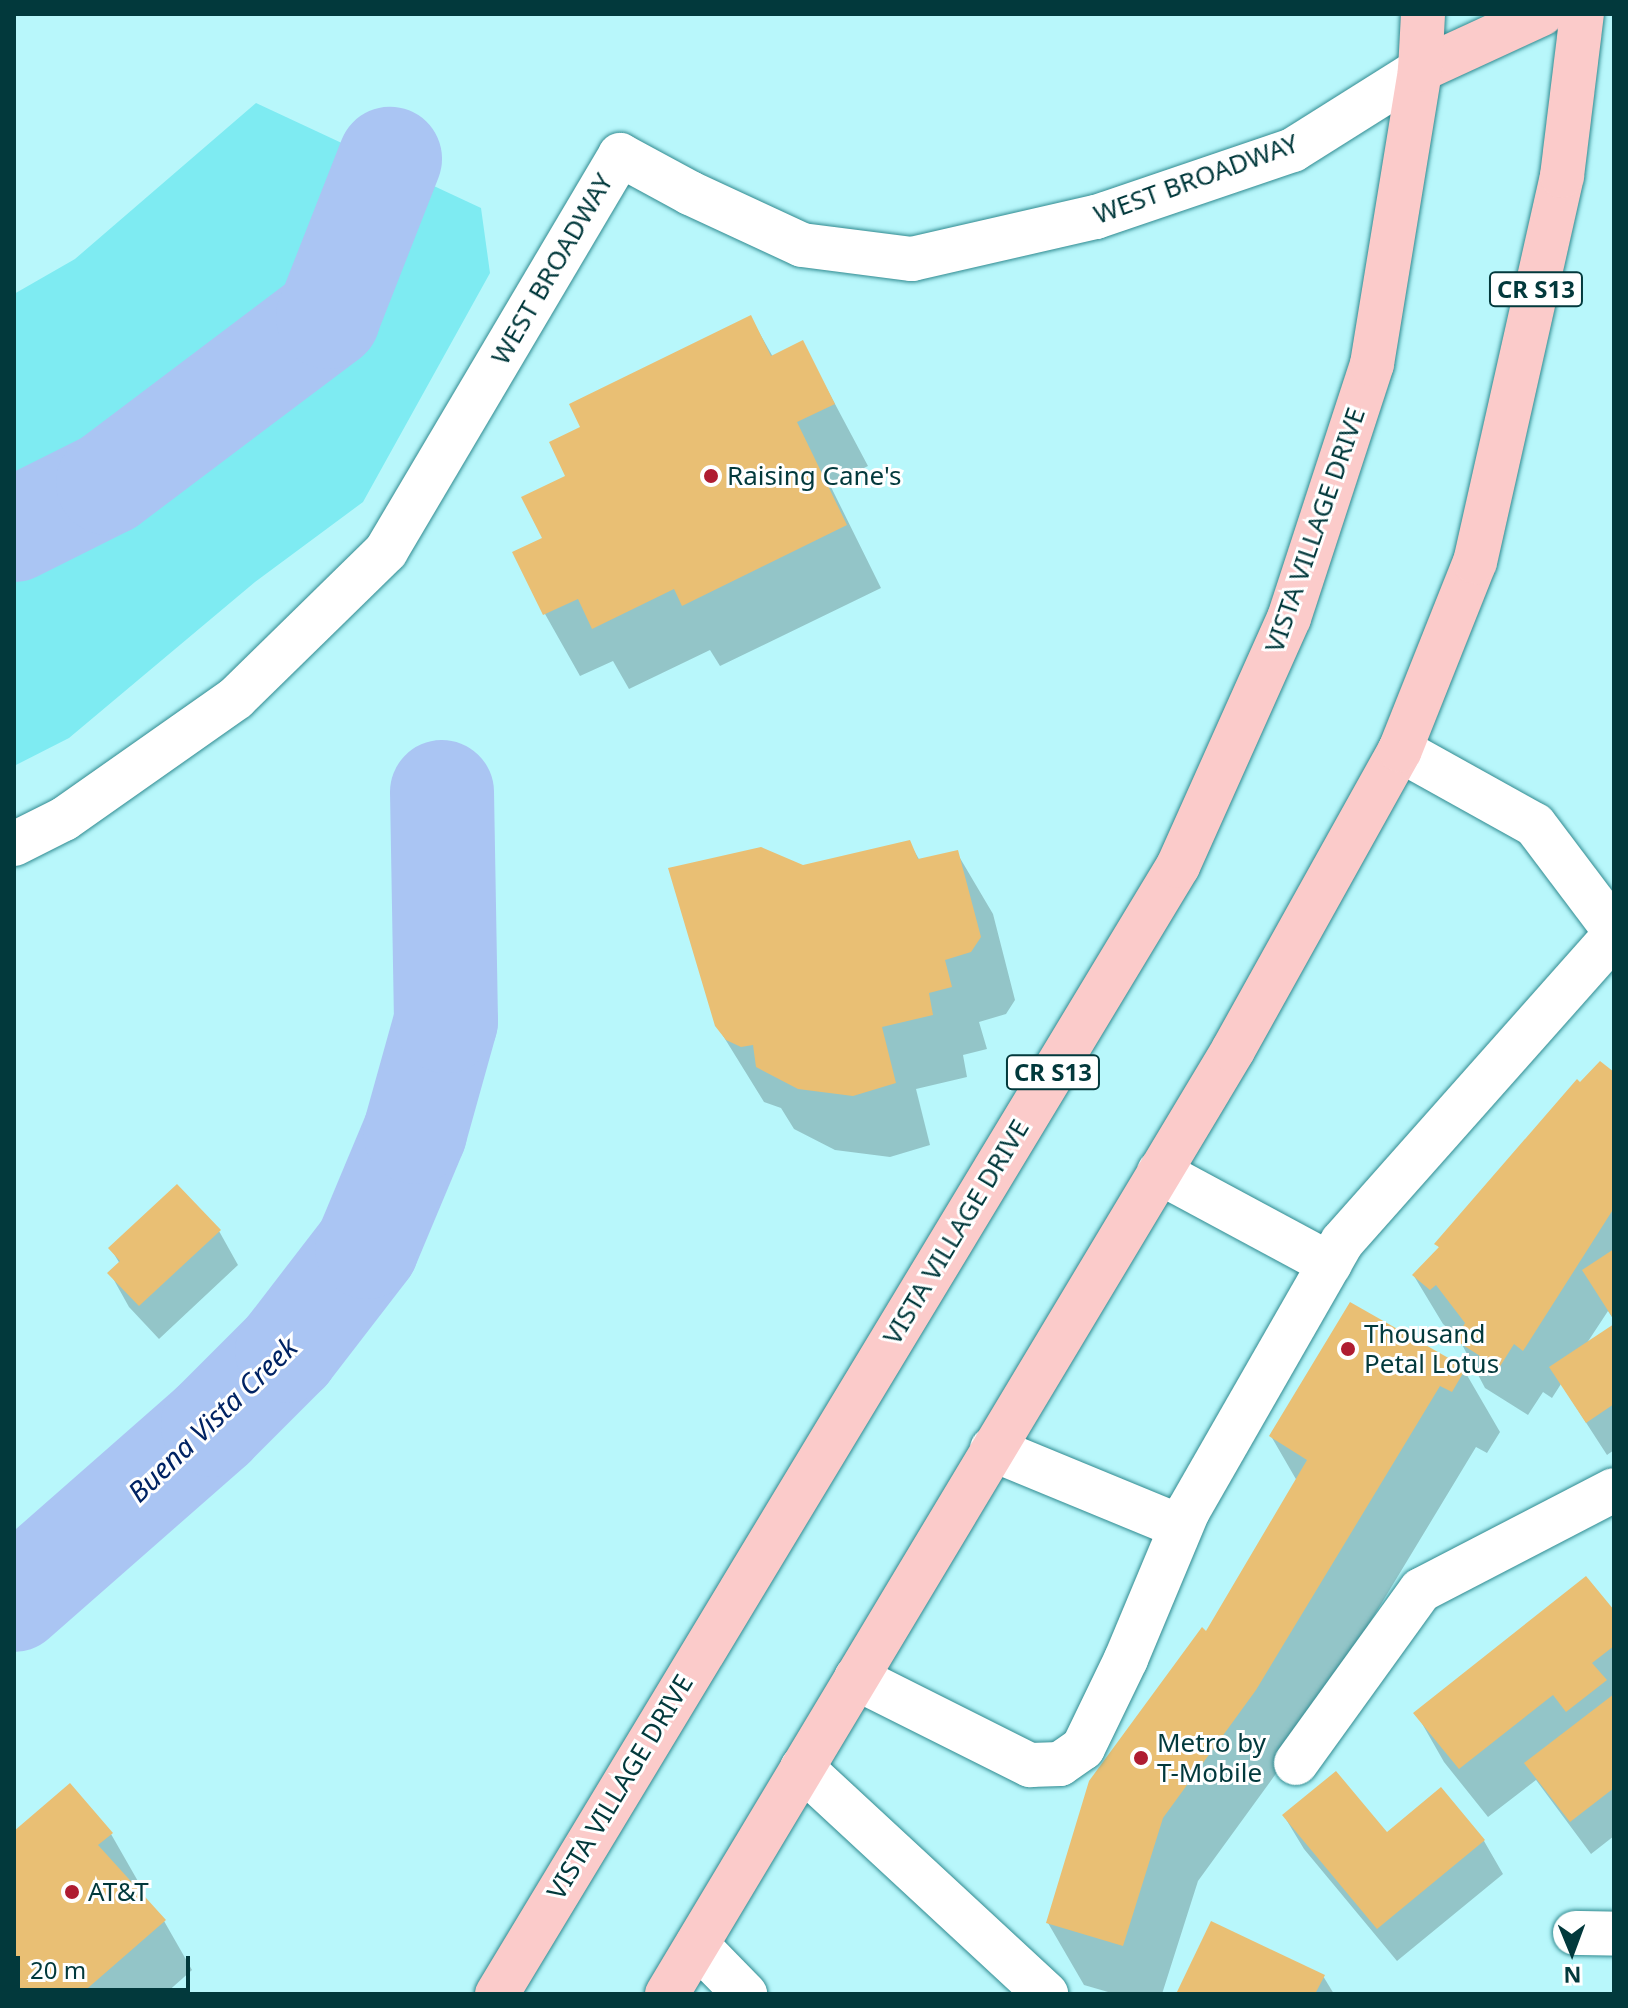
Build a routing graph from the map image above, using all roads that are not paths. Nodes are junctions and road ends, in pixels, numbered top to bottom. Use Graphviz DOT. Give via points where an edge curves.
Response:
graph roads {
  1 [pos="1423,14"];
  2 [pos="1542,14"];
  3 [pos="1582,14"];
  4 [pos="1420,70"];
  5 [pos="1400,750"];
  6 [pos="14,844"];
  7 [pos="1614,930"];
  8 [pos="1614,936"];
  9 [pos="1159,1172"];
  10 [pos="1330,1264"];
  11 [pos="992,1449"];
  12 [pos="1614,1490"];
  13 [pos="1181,1527"];
  14 [pos="856,1678"];
  15 [pos="1296,1763"];
  16 [pos="802,1768"];
  17 [pos="697,1945"];
  18 [pos="497,1994"];
  19 [pos="667,1994"];
  20 [pos="745,1994"];
  21 [pos="1046,1994"];
  1 -- 4 [label="main road, VISTA VILLAGE DRIVE / CR S13"];
  2 -- 4 [label="main road"];
  3 -- 5 [label="main road, CR S13" via="1562,176 1475,562"];
  4 -- 6 [label="street, WEST BROADWAY" via="1293,150 1096,217 912,259 802,245 620,155 386,551 236,698 64,819"];
  4 -- 18 [label="main road, VISTA VILLAGE DRIVE / CR S13" via="1372,364 1289,618 1178,866"];
  5 -- 7 [label="street" via="1535,825"];
  5 -- 9 [label="main road, CR S13"];
  8 -- 10 [label="street" via="1342,1242"];
  9 -- 10 [label="street"];
  9 -- 11 [label="main road, CR S13"];
  10 -- 13 [label="street"];
  11 -- 13 [label="street"];
  11 -- 14 [label="main road, CR S13"];
  12 -- 15 [label="street" via="1421,1590"];
  13 -- 14 [label="street" via="1083,1748 1060,1764 1030,1765"];
  14 -- 16 [label="main road, CR S13"];
  16 -- 17 [label="main road, CR S13"];
  16 -- 21 [label="street"];
  17 -- 19 [label="main road, CR S13"];
  17 -- 20 [label="street"];
}
